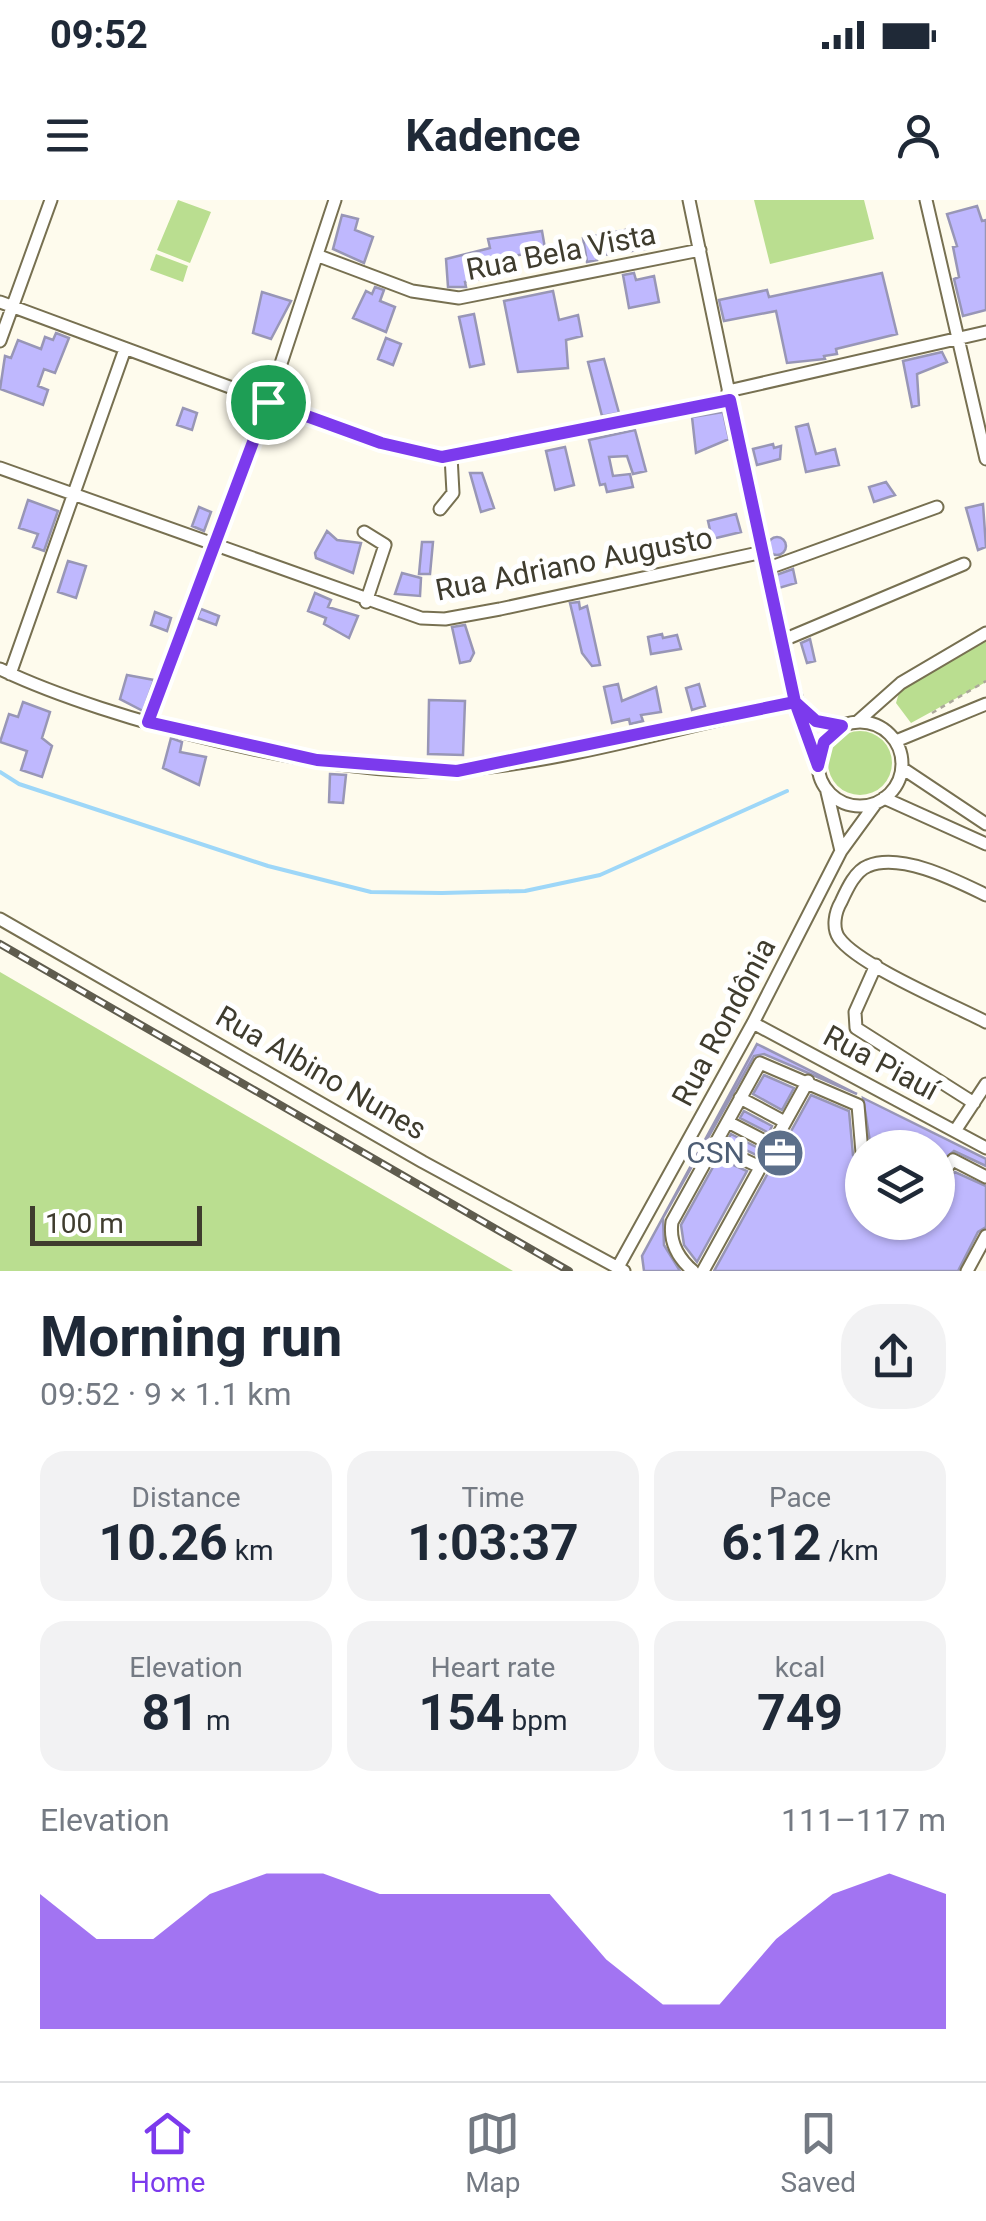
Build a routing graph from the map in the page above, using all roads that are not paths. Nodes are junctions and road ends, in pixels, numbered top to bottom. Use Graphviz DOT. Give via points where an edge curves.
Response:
graph roads {
  1 [pos="51,200"];
  2 [pos="335,200"];
  3 [pos="689,200"];
  4 [pos="926,200"];
  5 [pos="700,250"];
  6 [pos="319,256"];
  7 [pos="6,304"];
  8 [pos="986,332"];
  9 [pos="957,338"];
  10 [pos="0,341"];
  11 [pos="125,349"];
  12 [pos="729,396"];
  13 [pos="268,402"];
  14 [pos="451,456"];
  15 [pos="986,458"];
  16 [pos="0,468"];
  17 [pos="75,497"];
  18 [pos="937,507"];
  19 [pos="440,509"];
  20 [pos="364,532"];
  21 [pos="212,545"];
  22 [pos="763,552"];
  23 [pos="964,564"];
  24 [pos="766,568"];
  25 [pos="366,602"];
  26 [pos="986,633"];
  27 [pos="781,641"];
  28 [pos="5,672"];
  29 [pos="881,698"];
  30 [pos="986,704"];
  31 [pos="796,705"];
  32 [pos="148,722"];
  33 [pos="857,722"];
  34 [pos="842,726"];
  35 [pos="883,729"];
  36 [pos="896,742"];
  37 [pos="818,766"];
  38 [pos="902,768"];
  39 [pos="827,790"];
  40 [pos="880,800"];
  41 [pos="986,824"];
  42 [pos="986,844"];
  43 [pos="841,850"];
  44 [pos="986,895"];
  45 [pos="0,919"];
  46 [pos="876,965"];
  47 [pos="986,1022"];
  48 [pos="753,1023"];
  49 [pos="808,1081"];
  50 [pos="986,1084"];
  51 [pos="740,1098"];
  52 [pos="974,1102"];
  53 [pos="728,1122"];
  54 [pos="786,1122"];
  55 [pos="860,1130"];
  56 [pos="953,1130"];
  57 [pos="955,1131"];
  58 [pos="772,1145"];
  59 [pos="715,1146"];
  60 [pos="986,1148"];
  61 [pos="955,1162"];
  62 [pos="760,1166"];
  63 [pos="986,1177"];
  64 [pos="986,1236"];
  65 [pos="621,1269"];
  66 [pos="693,1271"];
  67 [pos="702,1271"];
  68 [pos="967,1271"];
  1 -- 7 [label="street"];
  2 -- 6 [label="street"];
  3 -- 5 [label="street"];
  4 -- 9 [label="street"];
  5 -- 6 [label="street, Rua Bela Vista" via="459,298 412,291"];
  5 -- 12 [label="street"];
  6 -- 13 [label="street"];
  7 -- 10 [label="street"];
  7 -- 11 [label="street"];
  8 -- 9 [label="street"];
  9 -- 12 [label="street"];
  9 -- 15 [label="street"];
  11 -- 13 [label="street"];
  11 -- 17 [label="street"];
  12 -- 14 [label="street"];
  12 -- 22 [label="street"];
  13 -- 14 [label="street" via="406,450"];
  13 -- 21 [label="street"];
  14 -- 19 [label="street" via="454,493"];
  16 -- 17 [label="street, Rua Adriano Augusto"];
  17 -- 21 [label="street, Rua Adriano Augusto"];
  17 -- 28 [label="street"];
  18 -- 24 [label="street"];
  20 -- 25 [label="street" via="385,545"];
  21 -- 25 [label="street, Rua Adriano Augusto"];
  21 -- 32 [label="street"];
  22 -- 24 [label="street"];
  22 -- 25 [label="street, Rua Adriano Augusto" via="444,619"];
  23 -- 27 [label="street"];
  24 -- 27 [label="street"];
  26 -- 29 [label="street"];
  27 -- 31 [label="street"];
  28 -- 32 [label="street"];
  29 -- 33 [label="street"];
  29 -- 35 [label="street"];
  30 -- 36 [label="street"];
  31 -- 32 [label="street" via="457,771 317,760"];
  31 -- 34 [label="street" via="816,721"];
  31 -- 37 [label="street"];
  33 -- 34 [label="street"];
  33 -- 35 [label="street"];
  34 -- 37 [label="street" via="824,742"];
  35 -- 36 [label="street"];
  36 -- 38 [label="street"];
  37 -- 39 [label="street"];
  38 -- 40 [label="street" via="893,791"];
  38 -- 41 [label="street"];
  39 -- 40 [label="street" via="847,804"];
  39 -- 43 [label="street"];
  40 -- 42 [label="street"];
  40 -- 43 [label="street, Rua Rondônia"];
  43 -- 48 [label="street, Rua Rondônia"];
  44 -- 46 [label="street" via="911,867 865,867 838,906 835,926 840,941"];
  45 -- 65 [label="street, Rua Albino Nunes"];
  46 -- 47 [label="street"];
  46 -- 52 [label="street" via="855,1012 856,1028"];
  48 -- 56 [label="street, Rua Piauí"];
  48 -- 65 [label="street, Rua Rondônia"];
  49 -- 51 [label="street" via="760,1063"];
  49 -- 54 [label="street"];
  49 -- 55 [label="street" via="858,1104"];
  50 -- 52 [label="street"];
  51 -- 53 [label="street"];
  51 -- 54 [label="street"];
  52 -- 57 [label="street"];
  53 -- 58 [label="street"];
  53 -- 59 [label="street"];
  54 -- 58 [label="street"];
  57 -- 60 [label="street, Rua Piauí"];
  58 -- 62 [label="street"];
  59 -- 62 [label="street"];
  59 -- 66 [label="street" via="670,1235"];
  61 -- 63 [label="street"];
  62 -- 67 [label="street"];
  64 -- 68 [label="street"];
}
